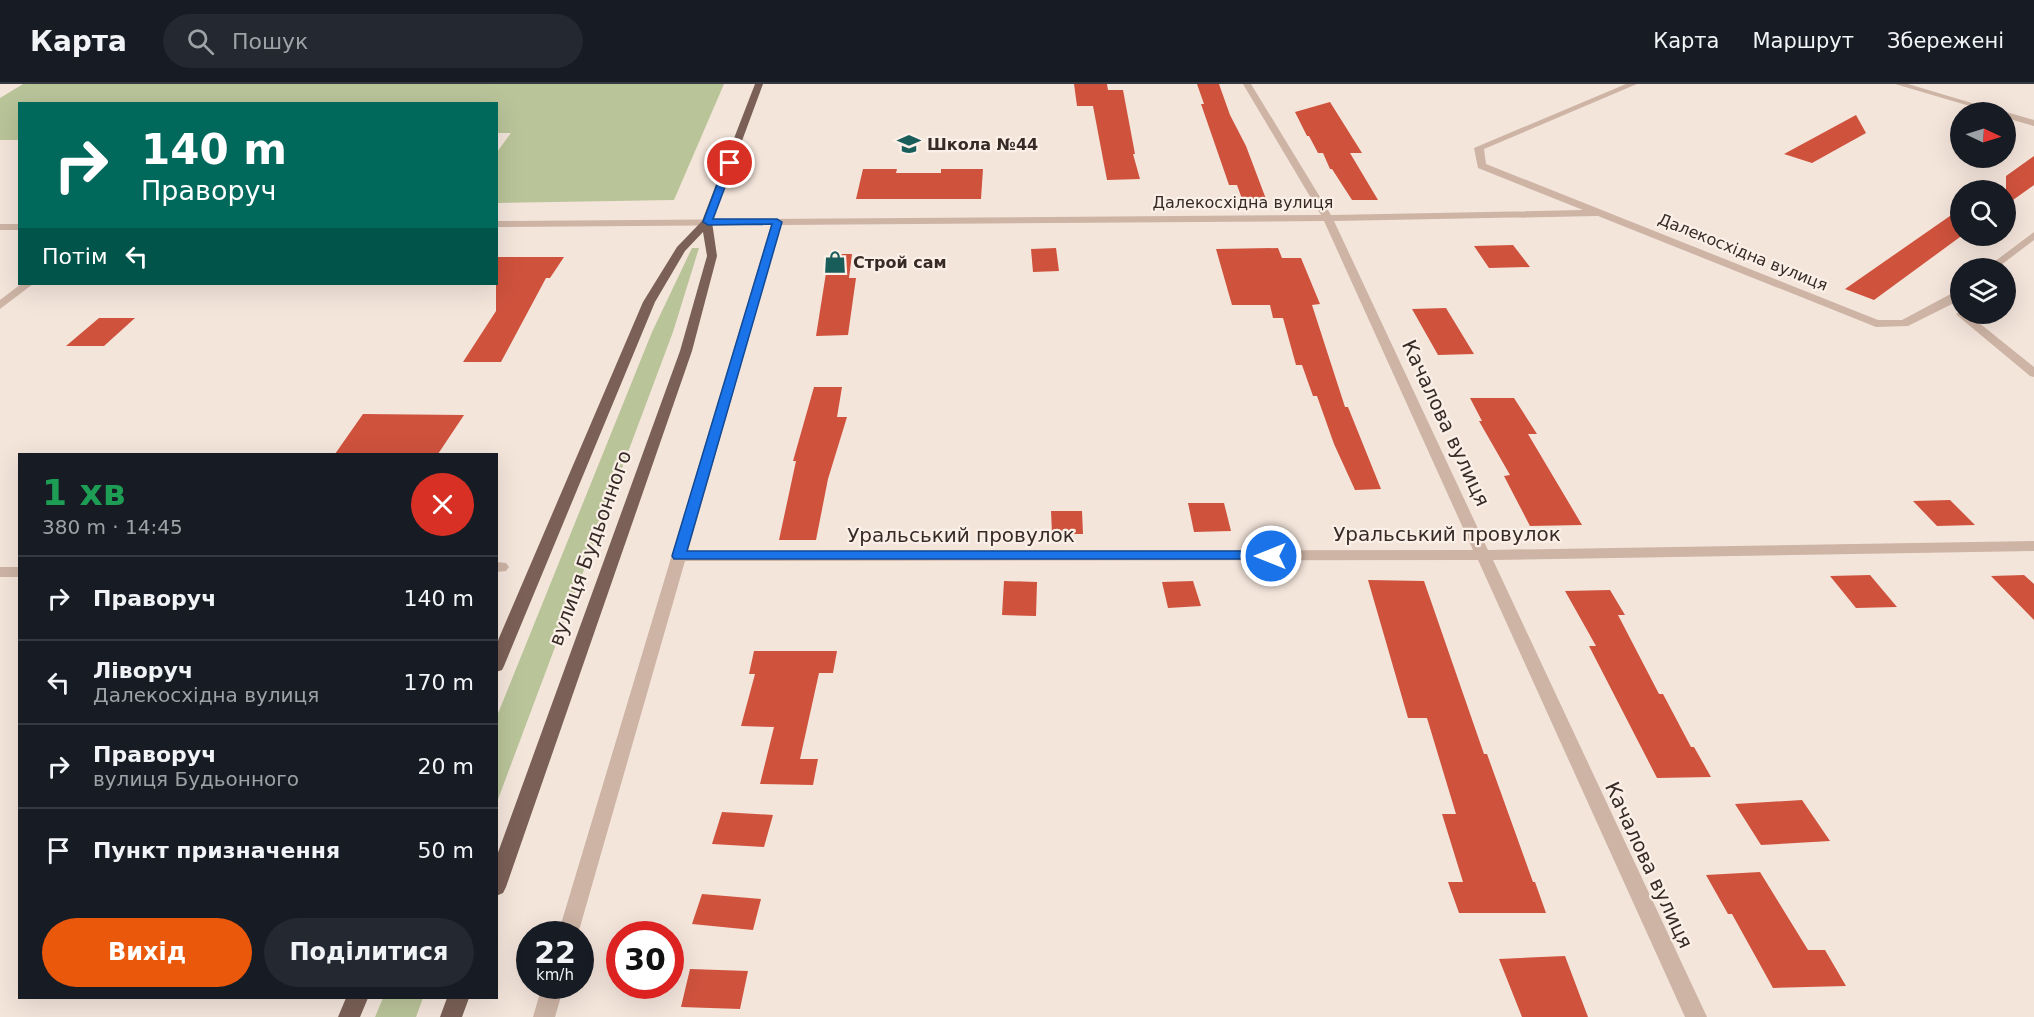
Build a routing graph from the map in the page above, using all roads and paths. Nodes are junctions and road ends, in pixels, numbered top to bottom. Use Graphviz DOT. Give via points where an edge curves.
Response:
graph roads {
  1 [pos="759,84"];
  2 [pos="1247,84"];
  3 [pos="1633,84"];
  4 [pos="1899,84"];
  5 [pos="1963,102"];
  6 [pos="2016,118"];
  7 [pos="2034,123"];
  8 [pos="1600,213"];
  9 [pos="1328,218"];
  10 [pos="708,222"];
  11 [pos="777,222"];
  12 [pos="498,224"];
  13 [pos="0,227"];
  14 [pos="18,227"];
  15 [pos="2034,235"];
  16 [pos="2004,258"];
  17 [pos="26,285"];
  18 [pos="1948,302"];
  19 [pos="0,306"];
  20 [pos="1974,324"];
  21 [pos="2034,373"];
  22 [pos="2034,546"];
  23 [pos="1484,555"];
  24 [pos="679,556"];
  25 [pos="0,572"];
  26 [pos="18,572"];
  27 [pos="498,661"];
  28 [pos="498,881"];
  29 [pos="572,921"];
  30 [pos="357,999"];
  31 [pos="458,999"];
  32 [pos="549,999"];
  33 [pos="349,1017"];
  34 [pos="451,1017"];
  35 [pos="544,1017"];
  36 [pos="1696,1017"];
  1 -- 10 [label="main road, вулиця Будьонного"];
  2 -- 9 [label="street, Качалова вулиця"];
  3 -- 8 [label="street" via="1479,148 1480,166"];
  4 -- 5 [label="street"];
  6 -- 7 [label="street"];
  8 -- 9 [label="street, Далекосхідна вулиця"];
  8 -- 18 [label="street, Далекосхідна вулиця" via="1876,323 1904,324"];
  9 -- 11 [label="street, Далекосхідна вулиця"];
  9 -- 23 [label="street, Качалова вулиця"];
  10 -- 11 [label="street, Далекосхідна вулиця"];
  10 -- 12 [label="street, Далекосхідна вулиця"];
  10 -- 27 [label="main road, вулиця Будьонного" via="681,249 650,302"];
  10 -- 28 [label="main road, вулиця Будьонного" via="712,256 686,351"];
  11 -- 24 [label="street"];
  13 -- 14 [label="street"];
  15 -- 16 [label="street"];
  17 -- 19 [label="street"];
  20 -- 21 [label="street"];
  22 -- 23 [label="street, Уральський провулок"];
  23 -- 24 [label="street, Уральський провулок"];
  23 -- 36 [label="street, Качалова вулиця"];
  24 -- 29 [label="street"];
  25 -- 26 [label="street"];
  30 -- 33 [label="main road"];
  31 -- 34 [label="main road"];
  32 -- 35 [label="street"];
}
